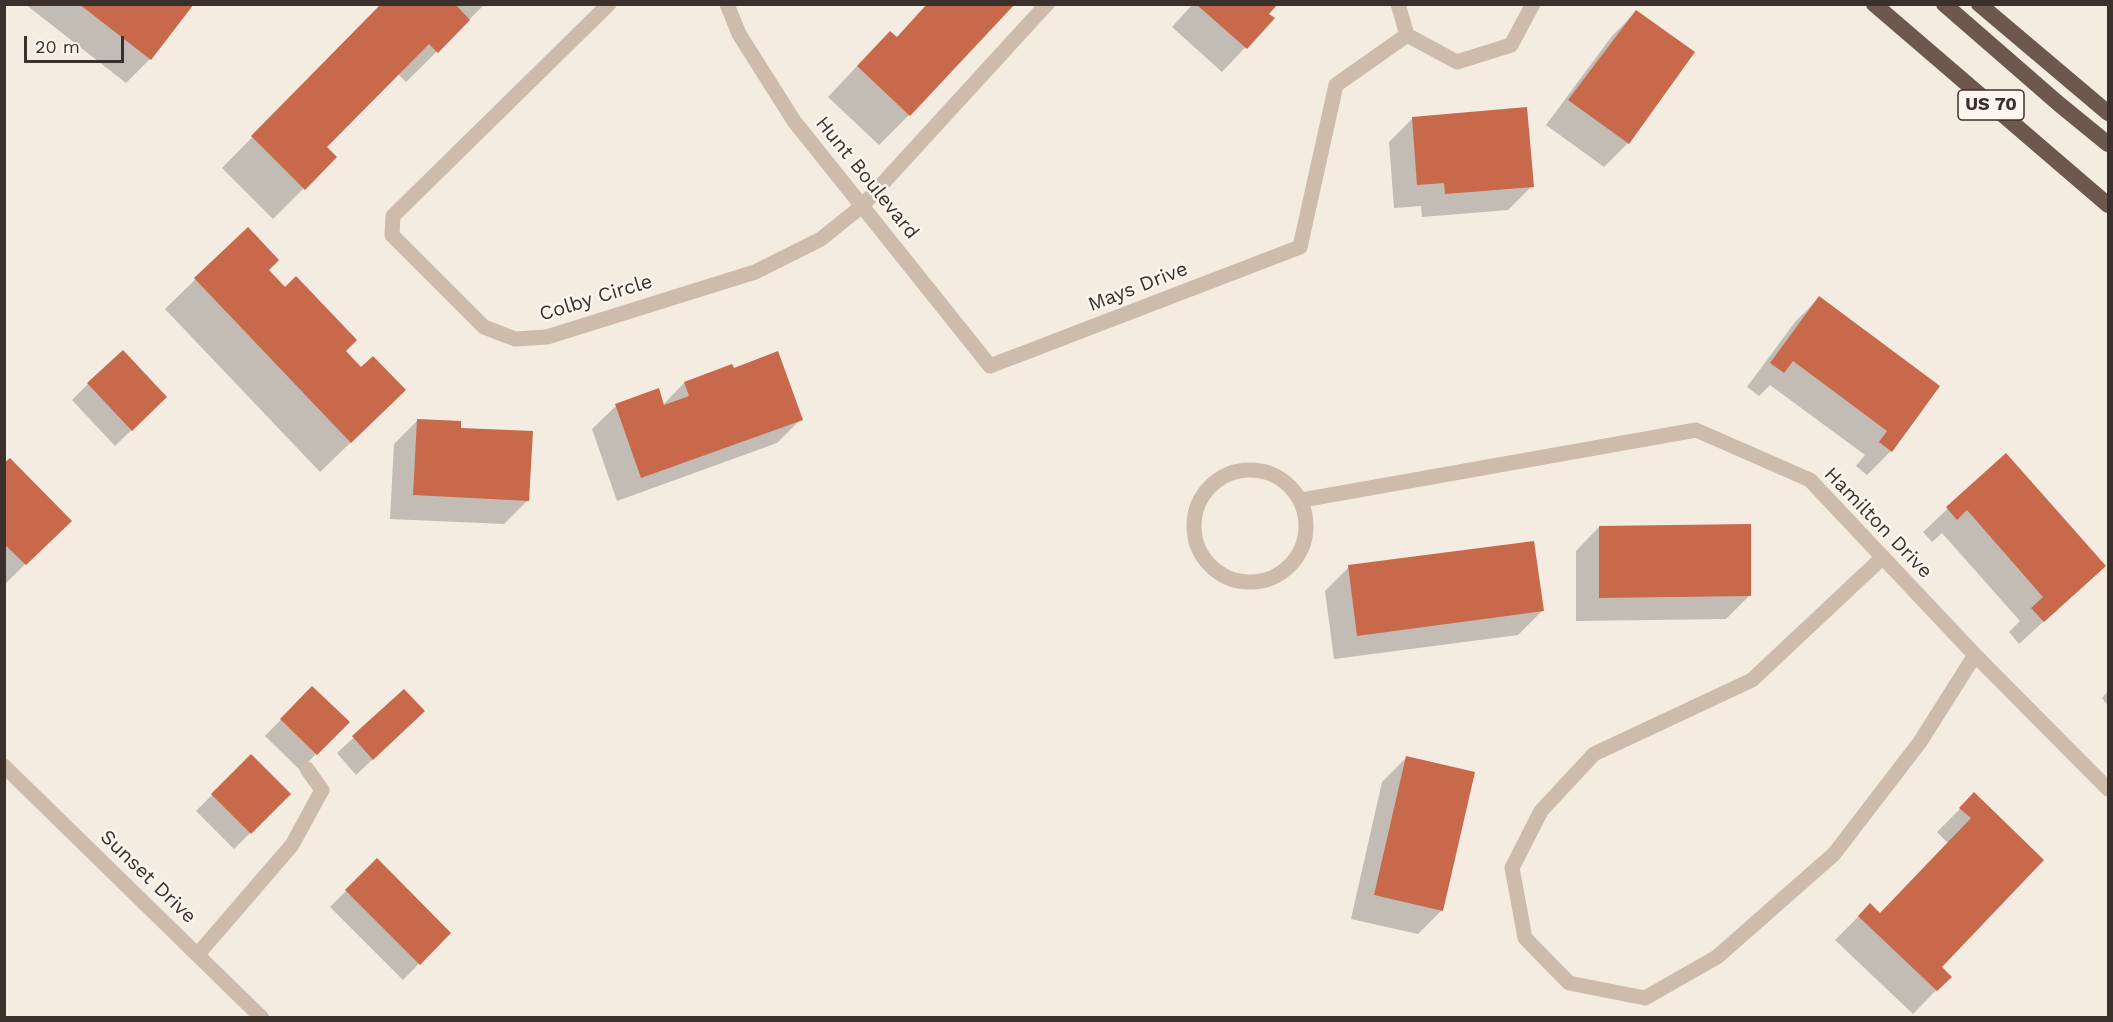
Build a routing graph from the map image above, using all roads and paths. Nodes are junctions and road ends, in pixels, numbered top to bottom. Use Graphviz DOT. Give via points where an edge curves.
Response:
graph roads {
  1 [pos="609,4"];
  2 [pos="728,4"];
  3 [pos="1047,4"];
  4 [pos="1398,4"];
  5 [pos="1533,4"];
  6 [pos="1874,4"];
  7 [pos="1944,4"];
  8 [pos="1979,4"];
  9 [pos="1407,35"];
  10 [pos="2109,113"];
  11 [pos="2109,144"];
  12 [pos="2109,205"];
  13 [pos="862,206"];
  14 [pos="990,366"];
  15 [pos="1302,500"];
  16 [pos="1883,558"];
  17 [pos="1975,655"];
  18 [pos="4,766"];
  19 [pos="307,769"];
  20 [pos="2109,789"];
  21 [pos="198,954"];
  22 [pos="262,1017"];
  1 -- 13 [label="street, Colby Circle" via="393,216 393,235 484,327 515,339 547,337 755,272 821,239"];
  2 -- 13 [label="street, Hunt Boulevard" via="739,34 771,87"];
  3 -- 13 [label="street, Colby Circle"];
  4 -- 9 [label="street"];
  5 -- 9 [label="street" via="1511,45 1456,62"];
  6 -- 12 [label="highway, US 70"];
  7 -- 11 [label="highway"];
  8 -- 10 [label="highway"];
  9 -- 14 [label="street, Mays Drive" via="1336,85 1300,247"];
  13 -- 14 [label="street, Hunt Boulevard"];
  15 -- 15 [label="street" via="1288,483 1269,472 1246,469 1225,475 1208,488 1196,508 1193,529 1199,551 1213,568 1232,580 1254,582 1275,577 1293,563 1304,544 1307,522"];
  15 -- 16 [label="street, Hamilton Drive" via="1696,430 1810,480"];
  16 -- 17 [label="street, Hamilton Drive"];
  16 -- 17 [label="street" via="1752,680 1594,754 1541,811 1512,868 1525,938 1569,983 1645,998 1717,957 1834,854 1920,742"];
  17 -- 20 [label="street, Hamilton Drive"];
  18 -- 21 [label="street, Sunset Drive"];
  19 -- 21 [label="street" via="322,790 292,845"];
  21 -- 22 [label="street, Sunset Drive"];
}
